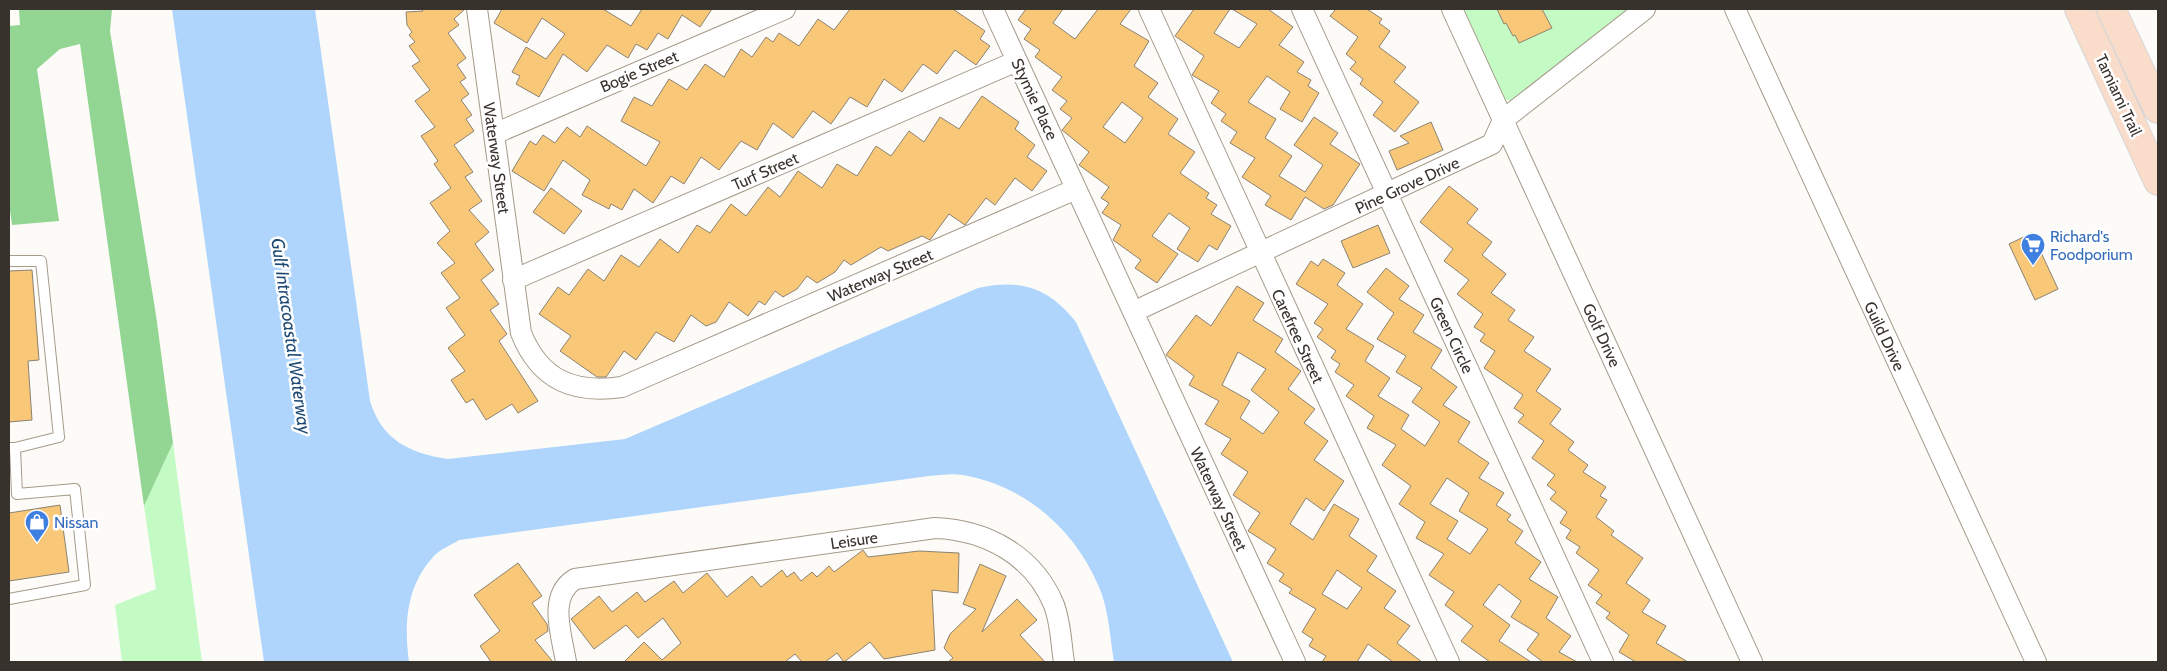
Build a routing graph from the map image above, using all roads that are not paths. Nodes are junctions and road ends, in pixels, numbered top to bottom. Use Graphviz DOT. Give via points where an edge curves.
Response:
graph roads {
  1 [pos="477,9"];
  2 [pos="784,9"];
  3 [pos="993,9"];
  4 [pos="1149,9"];
  5 [pos="1302,9"];
  6 [pos="1452,9"];
  7 [pos="1645,9"];
  8 [pos="1735,9"];
  9 [pos="2079,9"];
  10 [pos="2111,9"];
  11 [pos="1017,61"];
  12 [pos="2158,109"];
  13 [pos="1503,120"];
  14 [pos="494,134"];
  15 [pos="2158,181"];
  16 [pos="1076,189"];
  17 [pos="1387,194"];
  18 [pos="1260,253"];
  19 [pos="9,261"];
  20 [pos="513,280"];
  21 [pos="1133,312"];
  22 [pos="12,448"];
  23 [pos="9,599"];
  24 [pos="566,662"];
  25 [pos="1064,662"];
  26 [pos="1295,662"];
  27 [pos="1449,662"];
  28 [pos="1603,662"];
  29 [pos="1752,662"];
  30 [pos="2036,662"];
  1 -- 14 [label="street, Waterway Street"];
  2 -- 14 [label="street, Bogie Street"];
  3 -- 11 [label="street, Stymie Place"];
  4 -- 18 [label="street, Carefree Street"];
  5 -- 17 [label="street, Green Circle"];
  6 -- 13 [label="street, Golf Drive"];
  7 -- 13 [label="street, Pine Grove Drive"];
  8 -- 30 [label="street, Guild Drive"];
  9 -- 15 [label="main road, Tamiami Trail"];
  10 -- 12 [label="main road, Tamiami Trail"];
  11 -- 16 [label="street, Stymie Place"];
  11 -- 20 [label="street, Turf Street"];
  13 -- 17 [label="street, Pine Grove Drive" via="1492,144"];
  13 -- 29 [label="street, Golf Drive"];
  14 -- 20 [label="street, Waterway Street"];
  16 -- 20 [label="street, Waterway Street" via="622,387 600,390 570,385 539,364 521,333"];
  16 -- 21 [label="street, Waterway Street"];
  17 -- 18 [label="street, Pine Grove Drive"];
  17 -- 28 [label="street, Green Circle"];
  18 -- 21 [label="street, Pine Grove Drive"];
  18 -- 27 [label="street, Carefree Street"];
  19 -- 22 [label="lane" via="41,261 59,437"];
  21 -- 26 [label="street, Waterway Street"];
  22 -- 23 [label="lane" via="17,494 75,490 85,586"];
  24 -- 25 [label="street, Leisure" via="558,606 560,595 568,584 584,577 936,528 973,533 994,541 1036,575 1054,606"];
}
